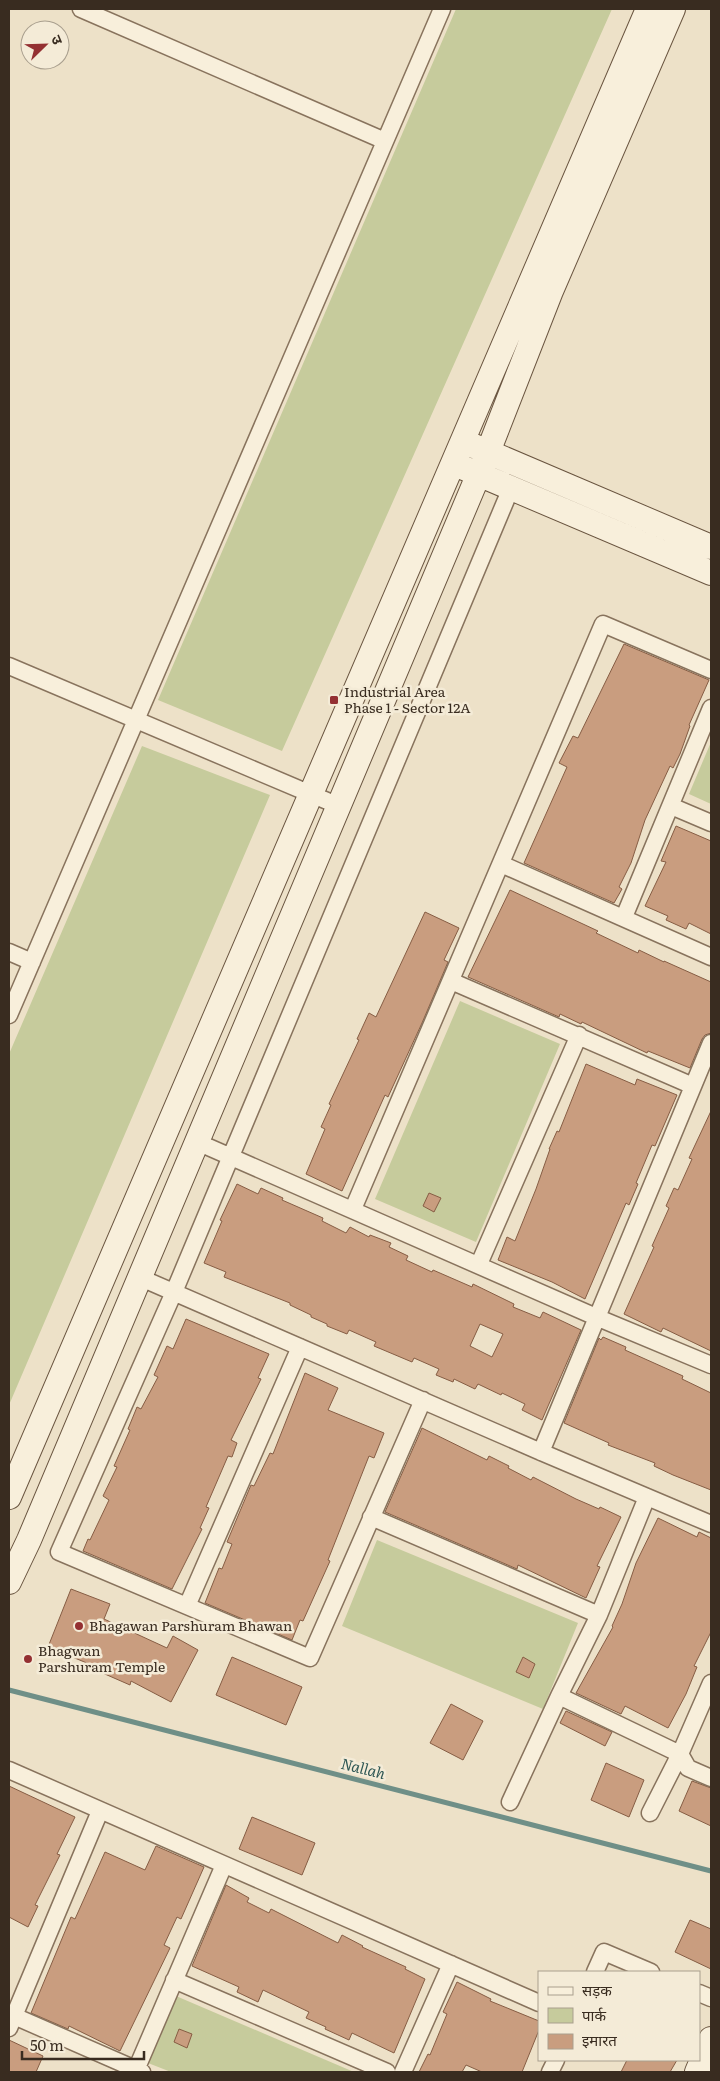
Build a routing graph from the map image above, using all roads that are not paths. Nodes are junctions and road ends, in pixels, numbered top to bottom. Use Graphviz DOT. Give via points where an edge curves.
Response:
graph roads {
  1 [pos="81,9"];
  2 [pos="442,9"];
  3 [pos="648,9"];
  4 [pos="673,9"];
  5 [pos="385,142"];
  6 [pos="488,452"];
  7 [pos="457,453"];
  8 [pos="479,474"];
  9 [pos="511,488"];
  10 [pos="711,547"];
  11 [pos="711,573"];
  12 [pos="9,666"];
  13 [pos="711,670"];
  14 [pos="711,708"];
  15 [pos="137,720"];
  16 [pos="310,794"];
  17 [pos="339,806"];
  18 [pos="671,806"];
  19 [pos="711,823"];
  20 [pos="501,864"];
  21 [pos="624,917"];
  22 [pos="9,952"];
  23 [pos="711,957"];
  24 [pos="32,962"];
  25 [pos="451,981"];
  26 [pos="9,1015"];
  27 [pos="579,1035"];
  28 [pos="711,1043"];
  29 [pos="693,1086"];
  30 [pos="197,1142"];
  31 [pos="230,1156"];
  32 [pos="353,1209"];
  33 [pos="479,1264"];
  34 [pos="110,1265"];
  35 [pos="141,1278"];
  36 [pos="174,1292"];
  37 [pos="596,1317"];
  38 [pos="300,1347"];
  39 [pos="711,1365"];
  40 [pos="423,1400"];
  41 [pos="541,1452"];
  42 [pos="9,1497"];
  43 [pos="647,1497"];
  44 [pos="370,1517"];
  45 [pos="711,1524"];
  46 [pos="9,1582"];
  47 [pos="187,1606"];
  48 [pos="599,1614"];
  49 [pos="711,1683"];
  50 [pos="559,1696"];
  51 [pos="680,1754"];
  52 [pos="9,1770"];
  53 [pos="711,1778"];
  54 [pos="510,1802"];
  55 [pos="100,1811"];
  56 [pos="650,1813"];
  57 [pos="224,1865"];
  58 [pos="450,1964"];
  59 [pos="595,1971"];
  60 [pos="649,1971"];
  61 [pos="174,1980"];
  62 [pos="538,2002"];
  63 [pos="11,2022"];
  64 [pos="711,2039"];
  65 [pos="139,2071"];
  66 [pos="387,2072"];
  67 [pos="403,2072"];
  68 [pos="697,2072"];
  1 -- 5 [label="street"];
  2 -- 5 [label="street"];
  3 -- 7 [label="street"];
  4 -- 6 [label="street" via="551,291"];
  5 -- 15 [label="street"];
  6 -- 7 [label="street"];
  6 -- 8 [label="street"];
  6 -- 10 [label="street"];
  7 -- 8 [label="street"];
  7 -- 16 [label="street"];
  8 -- 9 [label="street"];
  8 -- 17 [label="street"];
  9 -- 11 [label="street"];
  9 -- 31 [label="street"];
  12 -- 15 [label="street"];
  13 -- 20 [label="street" via="603,624"];
  14 -- 18 [label="street"];
  15 -- 16 [label="street"];
  15 -- 24 [label="street"];
  16 -- 17 [label="street"];
  16 -- 34 [label="street"];
  17 -- 30 [label="street"];
  18 -- 19 [label="street"];
  18 -- 21 [label="street"];
  20 -- 21 [label="street"];
  20 -- 25 [label="street"];
  21 -- 23 [label="street"];
  22 -- 24 [label="street"];
  24 -- 26 [label="street"];
  25 -- 27 [label="street"];
  25 -- 32 [label="street"];
  27 -- 29 [label="street"];
  27 -- 33 [label="street"];
  28 -- 29 [label="street"];
  29 -- 37 [label="street"];
  30 -- 31 [label="street"];
  30 -- 35 [label="street"];
  31 -- 32 [label="street"];
  31 -- 36 [label="street"];
  32 -- 33 [label="street"];
  33 -- 37 [label="street"];
  34 -- 35 [label="street"];
  34 -- 42 [label="street"];
  35 -- 36 [label="street"];
  35 -- 46 [label="street"];
  36 -- 38 [label="street"];
  36 -- 47 [label="street" via="59,1552"];
  37 -- 39 [label="street"];
  37 -- 41 [label="street"];
  38 -- 40 [label="street"];
  38 -- 47 [label="street"];
  40 -- 41 [label="street"];
  40 -- 44 [label="street"];
  41 -- 43 [label="street"];
  43 -- 45 [label="street"];
  43 -- 48 [label="street"];
  44 -- 47 [label="street" via="310,1658"];
  44 -- 48 [label="street"];
  48 -- 50 [label="street"];
  49 -- 51 [label="street"];
  50 -- 51 [label="street"];
  50 -- 54 [label="street"];
  51 -- 53 [label="street" via="688,1768"];
  51 -- 56 [label="street"];
  52 -- 55 [label="street"];
  55 -- 57 [label="street"];
  55 -- 63 [label="street"];
  57 -- 58 [label="street"];
  57 -- 61 [label="street"];
  58 -- 62 [label="street"];
  58 -- 67 [label="street"];
  59 -- 60 [label="street" via="604,1952"];
  61 -- 65 [label="street"];
  61 -- 66 [label="street"];
  63 -- 65 [label="street"];
  64 -- 68 [label="street"];
}
